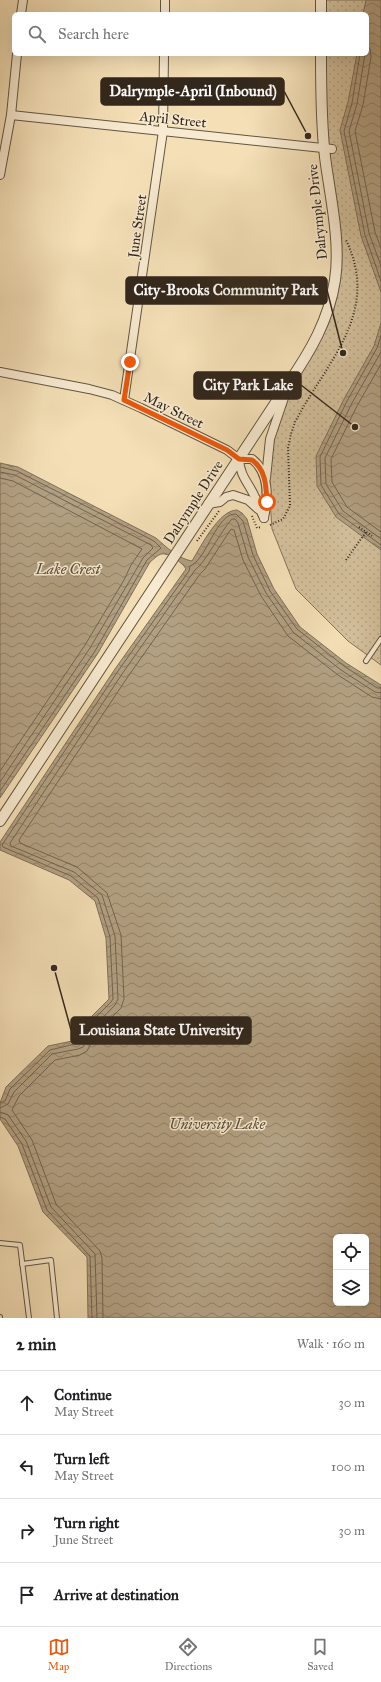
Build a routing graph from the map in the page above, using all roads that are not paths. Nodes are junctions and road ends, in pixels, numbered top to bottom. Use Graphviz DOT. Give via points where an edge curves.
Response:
graph roads {
  1 [pos="23,0"];
  2 [pos="165,0"];
  3 [pos="321,0"];
  4 [pos="21,12"];
  5 [pos="165,12"];
  6 [pos="321,12"];
  7 [pos="17,56"];
  8 [pos="164,56"];
  9 [pos="321,56"];
  10 [pos="11,115"];
  11 [pos="163,131"];
  12 [pos="328,149"];
  13 [pos="0,175"];
  14 [pos="0,372"];
  15 [pos="288,384"];
  16 [pos="124,400"];
  17 [pos="239,459"];
  18 [pos="266,485"];
  19 [pos="208,504"];
  20 [pos="260,512"];
  21 [pos="381,639"];
  22 [pos="366,661"];
  23 [pos="0,821"];
  24 [pos="0,1242"];
  25 [pos="22,1264"];
  26 [pos="29,1318"];
  27 [pos="56,1318"];
  1 -- 4 [label="street"];
  2 -- 5 [label="street"];
  3 -- 6 [label="street"];
  7 -- 10 [label="street"];
  8 -- 11 [label="street, June Street"];
  9 -- 12 [label="street, Dalrymple Drive" via="321,108"];
  10 -- 11 [label="street, April Street"];
  10 -- 13 [label="street"];
  11 -- 12 [label="street, April Street"];
  11 -- 16 [label="street, June Street"];
  12 -- 15 [label="street, Dalrymple Drive" via="336,277 320,329 307,356"];
  14 -- 16 [label="street, May Street" via="101,392"];
  15 -- 17 [label="street, Dalrymple Drive"];
  15 -- 18 [label="street" via="270,439"];
  16 -- 17 [label="street, May Street" via="227,450"];
  17 -- 18 [label="street, May Street" via="248,458 256,462 263,473"];
  17 -- 19 [label="street, Dalrymple Drive"];
  17 -- 20 [label="street" via="240,470"];
  18 -- 20 [label="street, May Street" via="267,502 264,518"];
  19 -- 20 [label="street" via="220,502 229,496 237,496 253,503"];
  19 -- 23 [label="street, Dalrymple Drive"];
  21 -- 22 [label="lane"];
  24 -- 25 [label="lane" via="20,1245"];
  25 -- 26 [label="lane"];
  25 -- 27 [label="lane" via="51,1260"];
}
